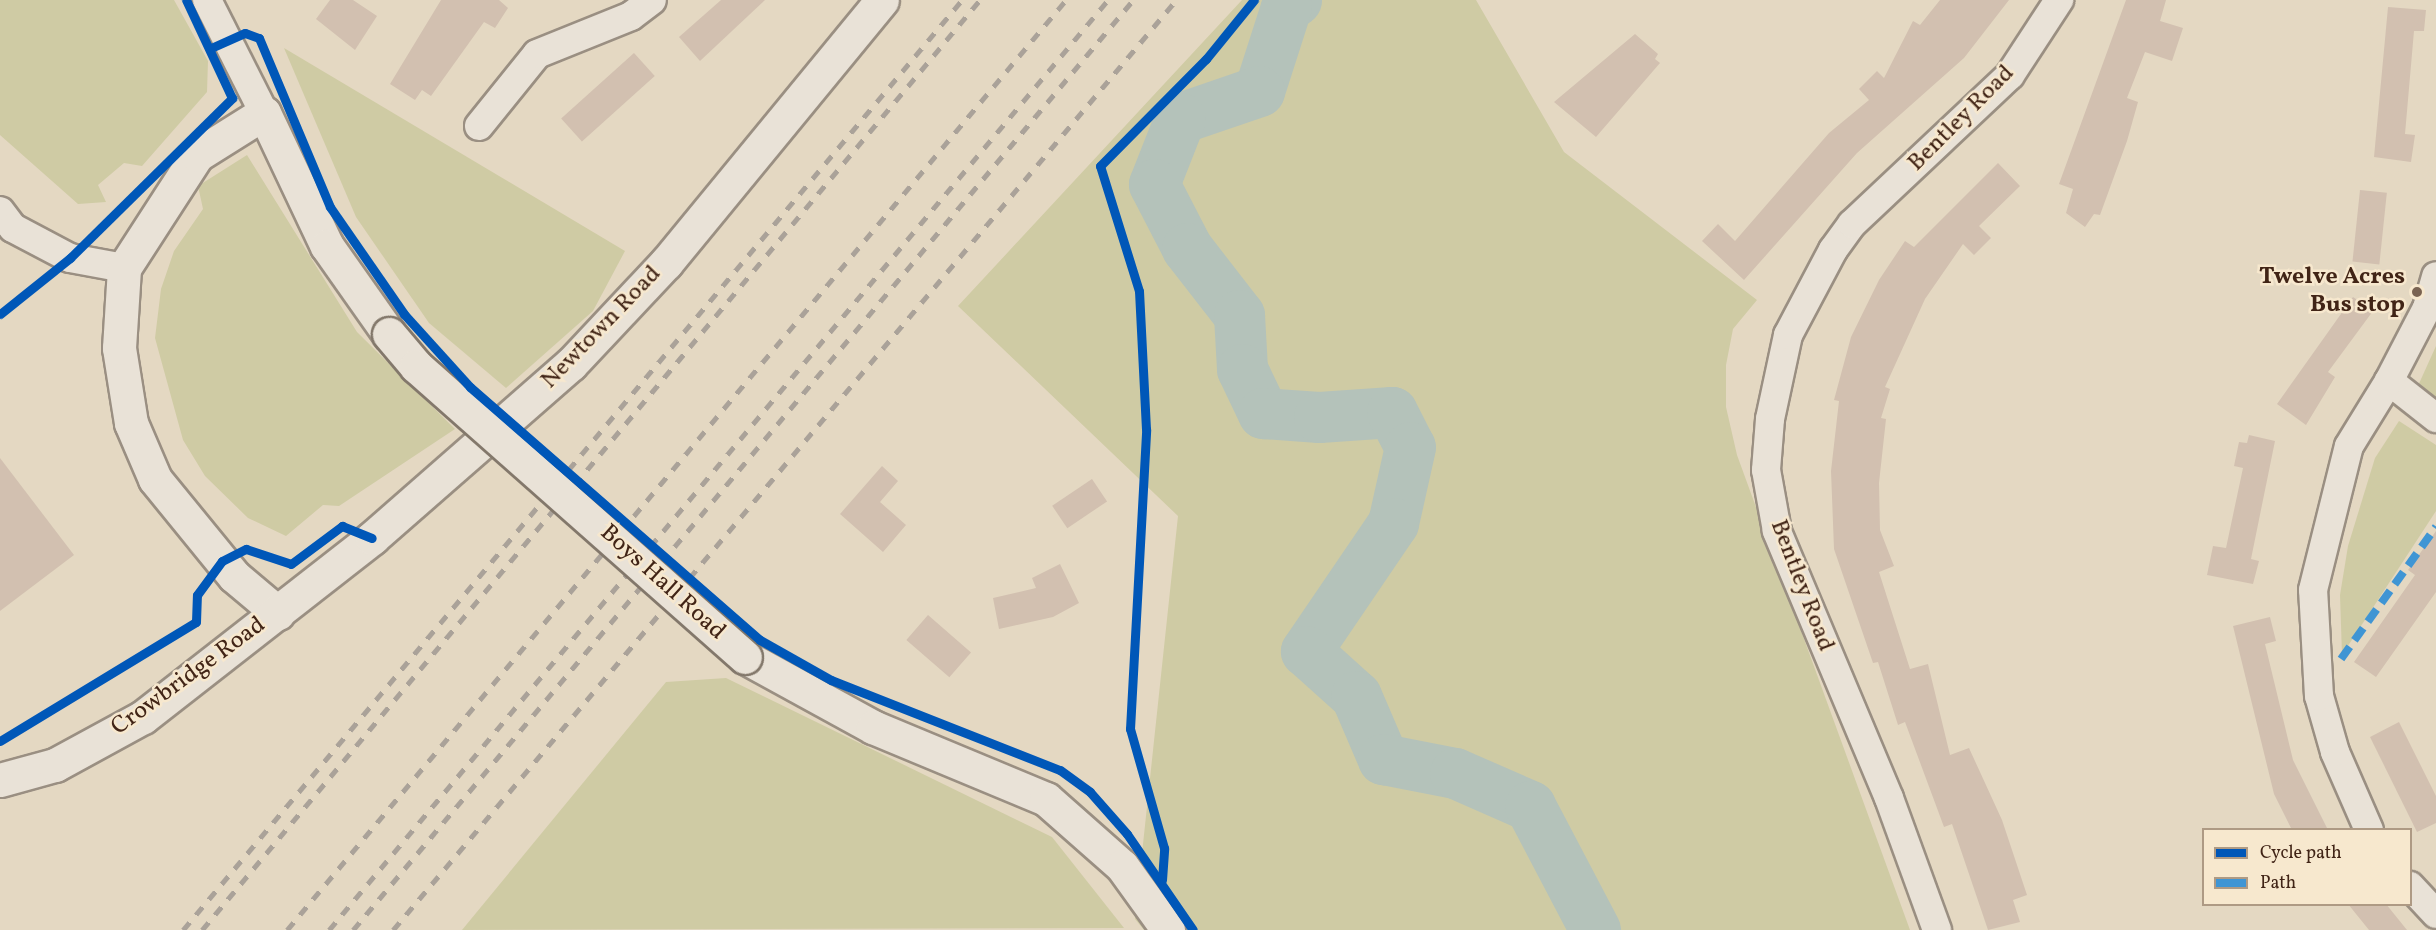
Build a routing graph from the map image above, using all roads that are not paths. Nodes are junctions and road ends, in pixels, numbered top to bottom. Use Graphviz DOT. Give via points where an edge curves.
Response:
graph roads {
  1 [pos="207,0"];
  2 [pos="652,0"];
  3 [pos="882,0"];
  4 [pos="2059,0"];
  5 [pos="264,113"];
  6 [pos="479,126"];
  7 [pos="4,226"];
  8 [pos="124,268"];
  9 [pos="2436,276"];
  10 [pos="2389,381"];
  11 [pos="2436,417"];
  12 [pos="278,613"];
  13 [pos="0,780"];
  14 [pos="2368,828"];
  15 [pos="2412,888"];
  16 [pos="2436,914"];
  17 [pos="1168,930"];
  18 [pos="1937,930"];
  1 -- 5 [label="street"];
  2 -- 6 [label="street" via="631,16 537,54"];
  3 -- 12 [label="street, Newtown Road" via="666,263 571,364"];
  4 -- 18 [label="street, Bentley Road" via="2010,75 1833,250 1788,335 1770,419 1766,470 1777,531 1889,798"];
  5 -- 8 [label="street" via="197,155"];
  5 -- 17 [label="street, Boys Hall Road, bridge" via="327,246 416,366 745,657 873,727 1046,799 1122,866"];
  7 -- 8 [label="street" via="70,258"];
  8 -- 12 [label="street" via="119,348 131,423 155,479 234,576"];
  9 -- 10 [label="street" via="2427,308"];
  10 -- 11 [label="street"];
  10 -- 14 [label="street" via="2349,446 2313,590 2319,696 2335,752"];
  12 -- 13 [label="street, Crowbridge Road" via="143,717 55,765"];
  15 -- 16 [label="street"];
}
